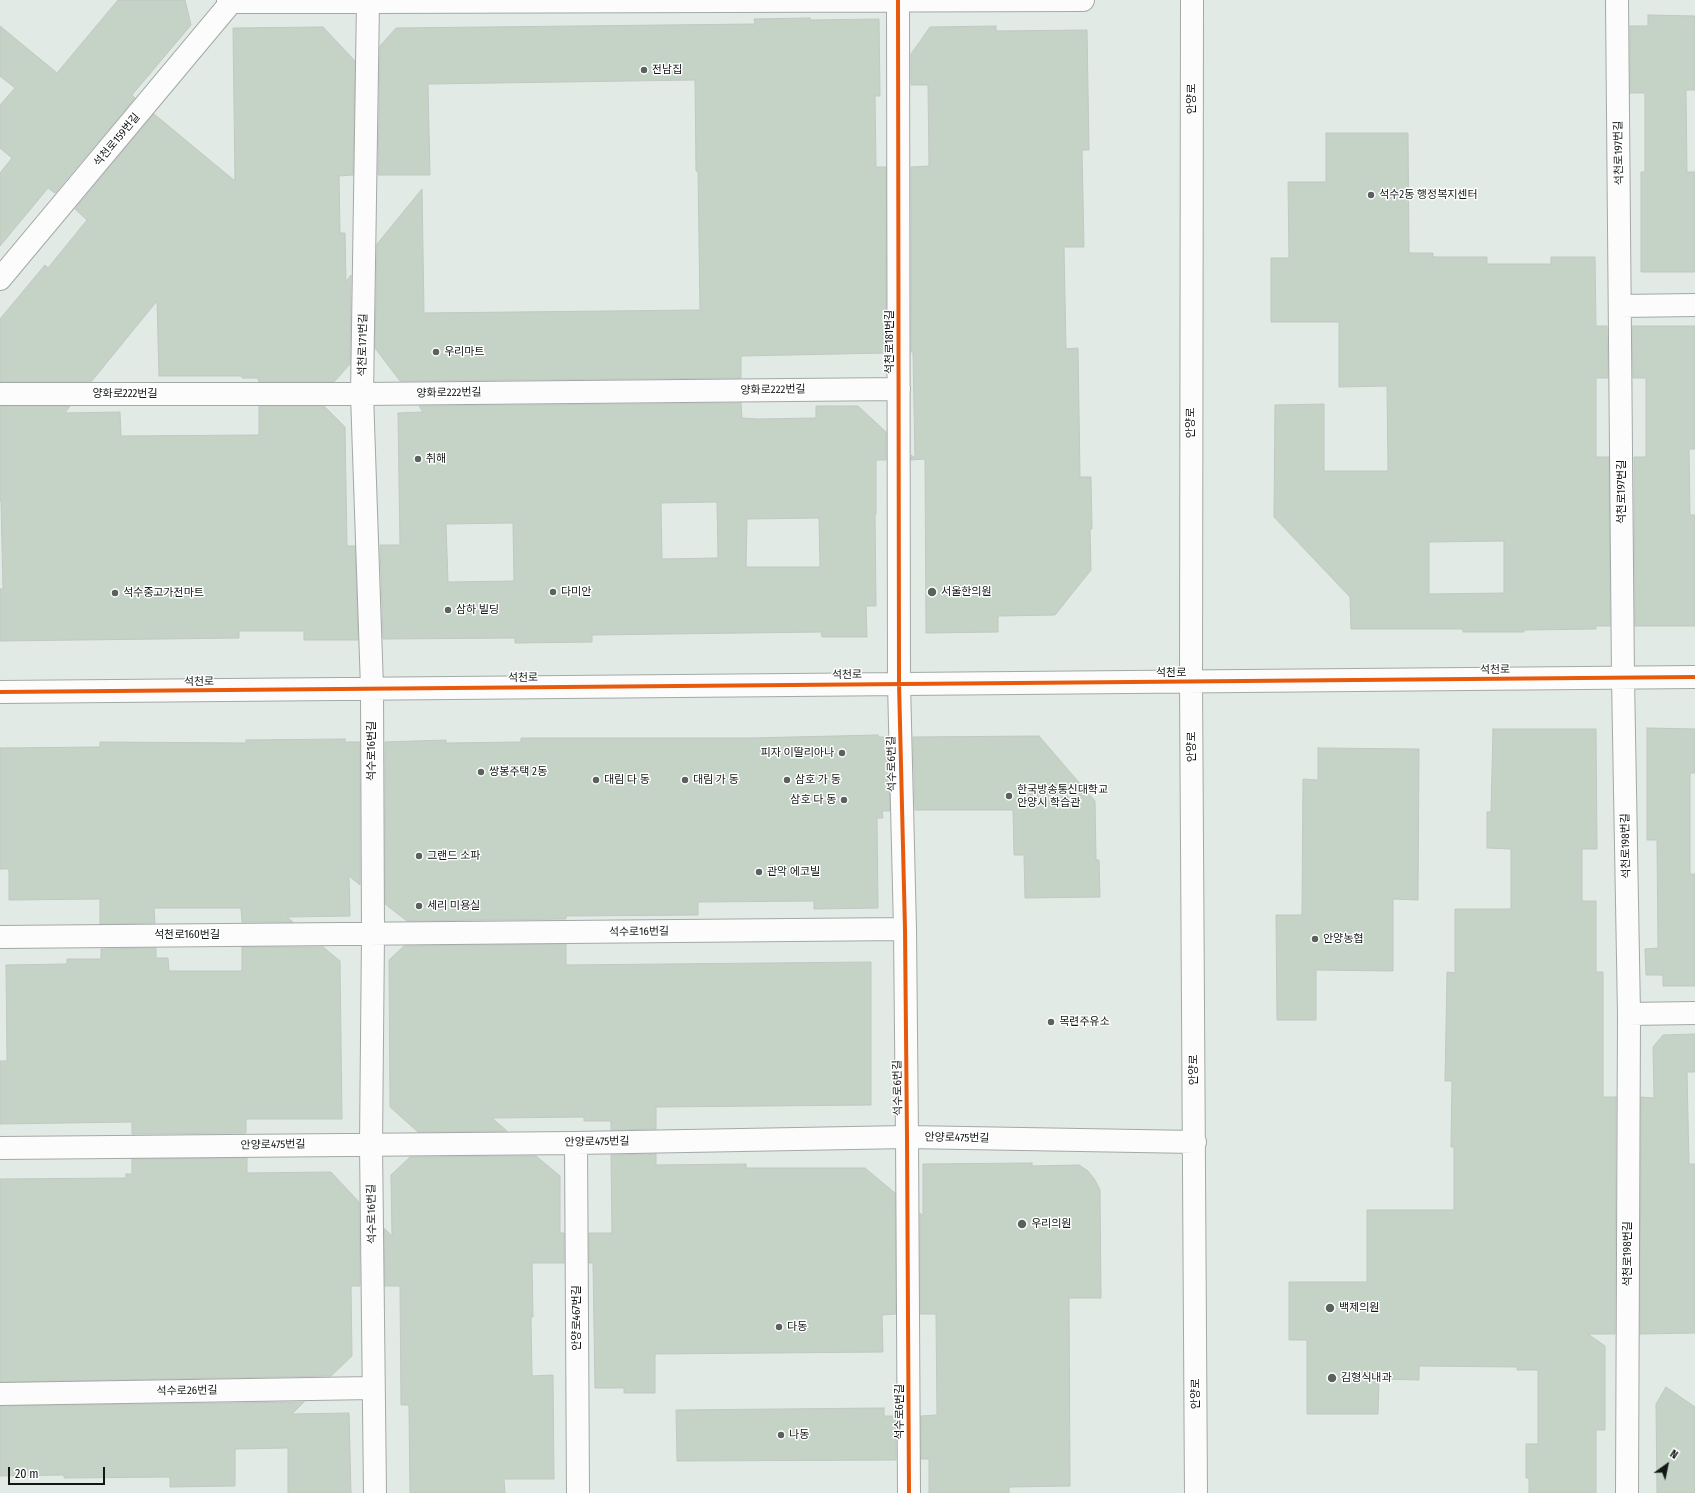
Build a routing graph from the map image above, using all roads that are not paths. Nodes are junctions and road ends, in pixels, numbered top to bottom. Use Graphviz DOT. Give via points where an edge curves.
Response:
graph roads {
  1 [pos="1083,0"];
  2 [pos="1192,0"];
  3 [pos="1617,0"];
  4 [pos="231,1"];
  5 [pos="898,1"];
  6 [pos="368,2"];
  7 [pos="0,279"];
  8 [pos="1695,305"];
  9 [pos="1620,306"];
  10 [pos="899,389"];
  11 [pos="0,394"];
  12 [pos="362,394"];
  13 [pos="1695,677"];
  14 [pos="1623,678"];
  15 [pos="1191,682"];
  16 [pos="899,683"];
  17 [pos="372,688"];
  18 [pos="0,692"];
  19 [pos="905,929"];
  20 [pos="373,934"];
  21 [pos="0,937"];
  22 [pos="1695,1013"];
  23 [pos="1629,1014"];
  24 [pos="907,1137"];
  25 [pos="1194,1142"];
  26 [pos="576,1143"];
  27 [pos="371,1144"];
  28 [pos="0,1148"];
  29 [pos="374,1388"];
  30 [pos="0,1394"];
  31 [pos="375,1493"];
  32 [pos="578,1493"];
  33 [pos="909,1493"];
  34 [pos="1196,1493"];
  35 [pos="1627,1493"];
  1 -- 5 [label="street"];
  2 -- 15 [label="street, 안양로"];
  3 -- 9 [label="street, 석천로197번길"];
  4 -- 6 [label="street"];
  4 -- 7 [label="street, 석천로159번길"];
  5 -- 6 [label="street"];
  5 -- 10 [label="street, 석천로181번길"];
  6 -- 12 [label="street, 석천로171번길"];
  8 -- 9 [label="street"];
  9 -- 14 [label="street, 석천로197번길"];
  10 -- 12 [label="street, 양화로222번길"];
  10 -- 16 [label="street, 석천로181번길"];
  11 -- 12 [label="street, 양화로222번길"];
  12 -- 17 [label="street, 석천로171번길"];
  13 -- 14 [label="street, 석천로"];
  14 -- 15 [label="street, 석천로"];
  14 -- 23 [label="street, 석천로198번길"];
  15 -- 16 [label="street, 석천로"];
  15 -- 25 [label="street, 안양로"];
  16 -- 17 [label="street, 석천로"];
  16 -- 19 [label="street, 석수로6번길"];
  17 -- 18 [label="street, 석천로"];
  17 -- 20 [label="street, 석수로16번길"];
  19 -- 20 [label="street, 석수로16번길"];
  19 -- 24 [label="street, 석수로6번길"];
  20 -- 21 [label="street, 석천로160번길"];
  20 -- 27 [label="street, 석수로16번길"];
  22 -- 23 [label="street"];
  23 -- 35 [label="street, 석천로198번길"];
  24 -- 25 [label="street, 안양로475번길"];
  24 -- 26 [label="street, 안양로475번길"];
  24 -- 33 [label="street, 석수로6번길"];
  25 -- 34 [label="street, 안양로"];
  26 -- 27 [label="street, 안양로475번길"];
  26 -- 32 [label="street, 안양로467번길"];
  27 -- 28 [label="street, 안양로475번길"];
  27 -- 29 [label="street, 석수로16번길"];
  29 -- 30 [label="street, 석수로26번길"];
  29 -- 31 [label="street, 석수로16번길"];
}
